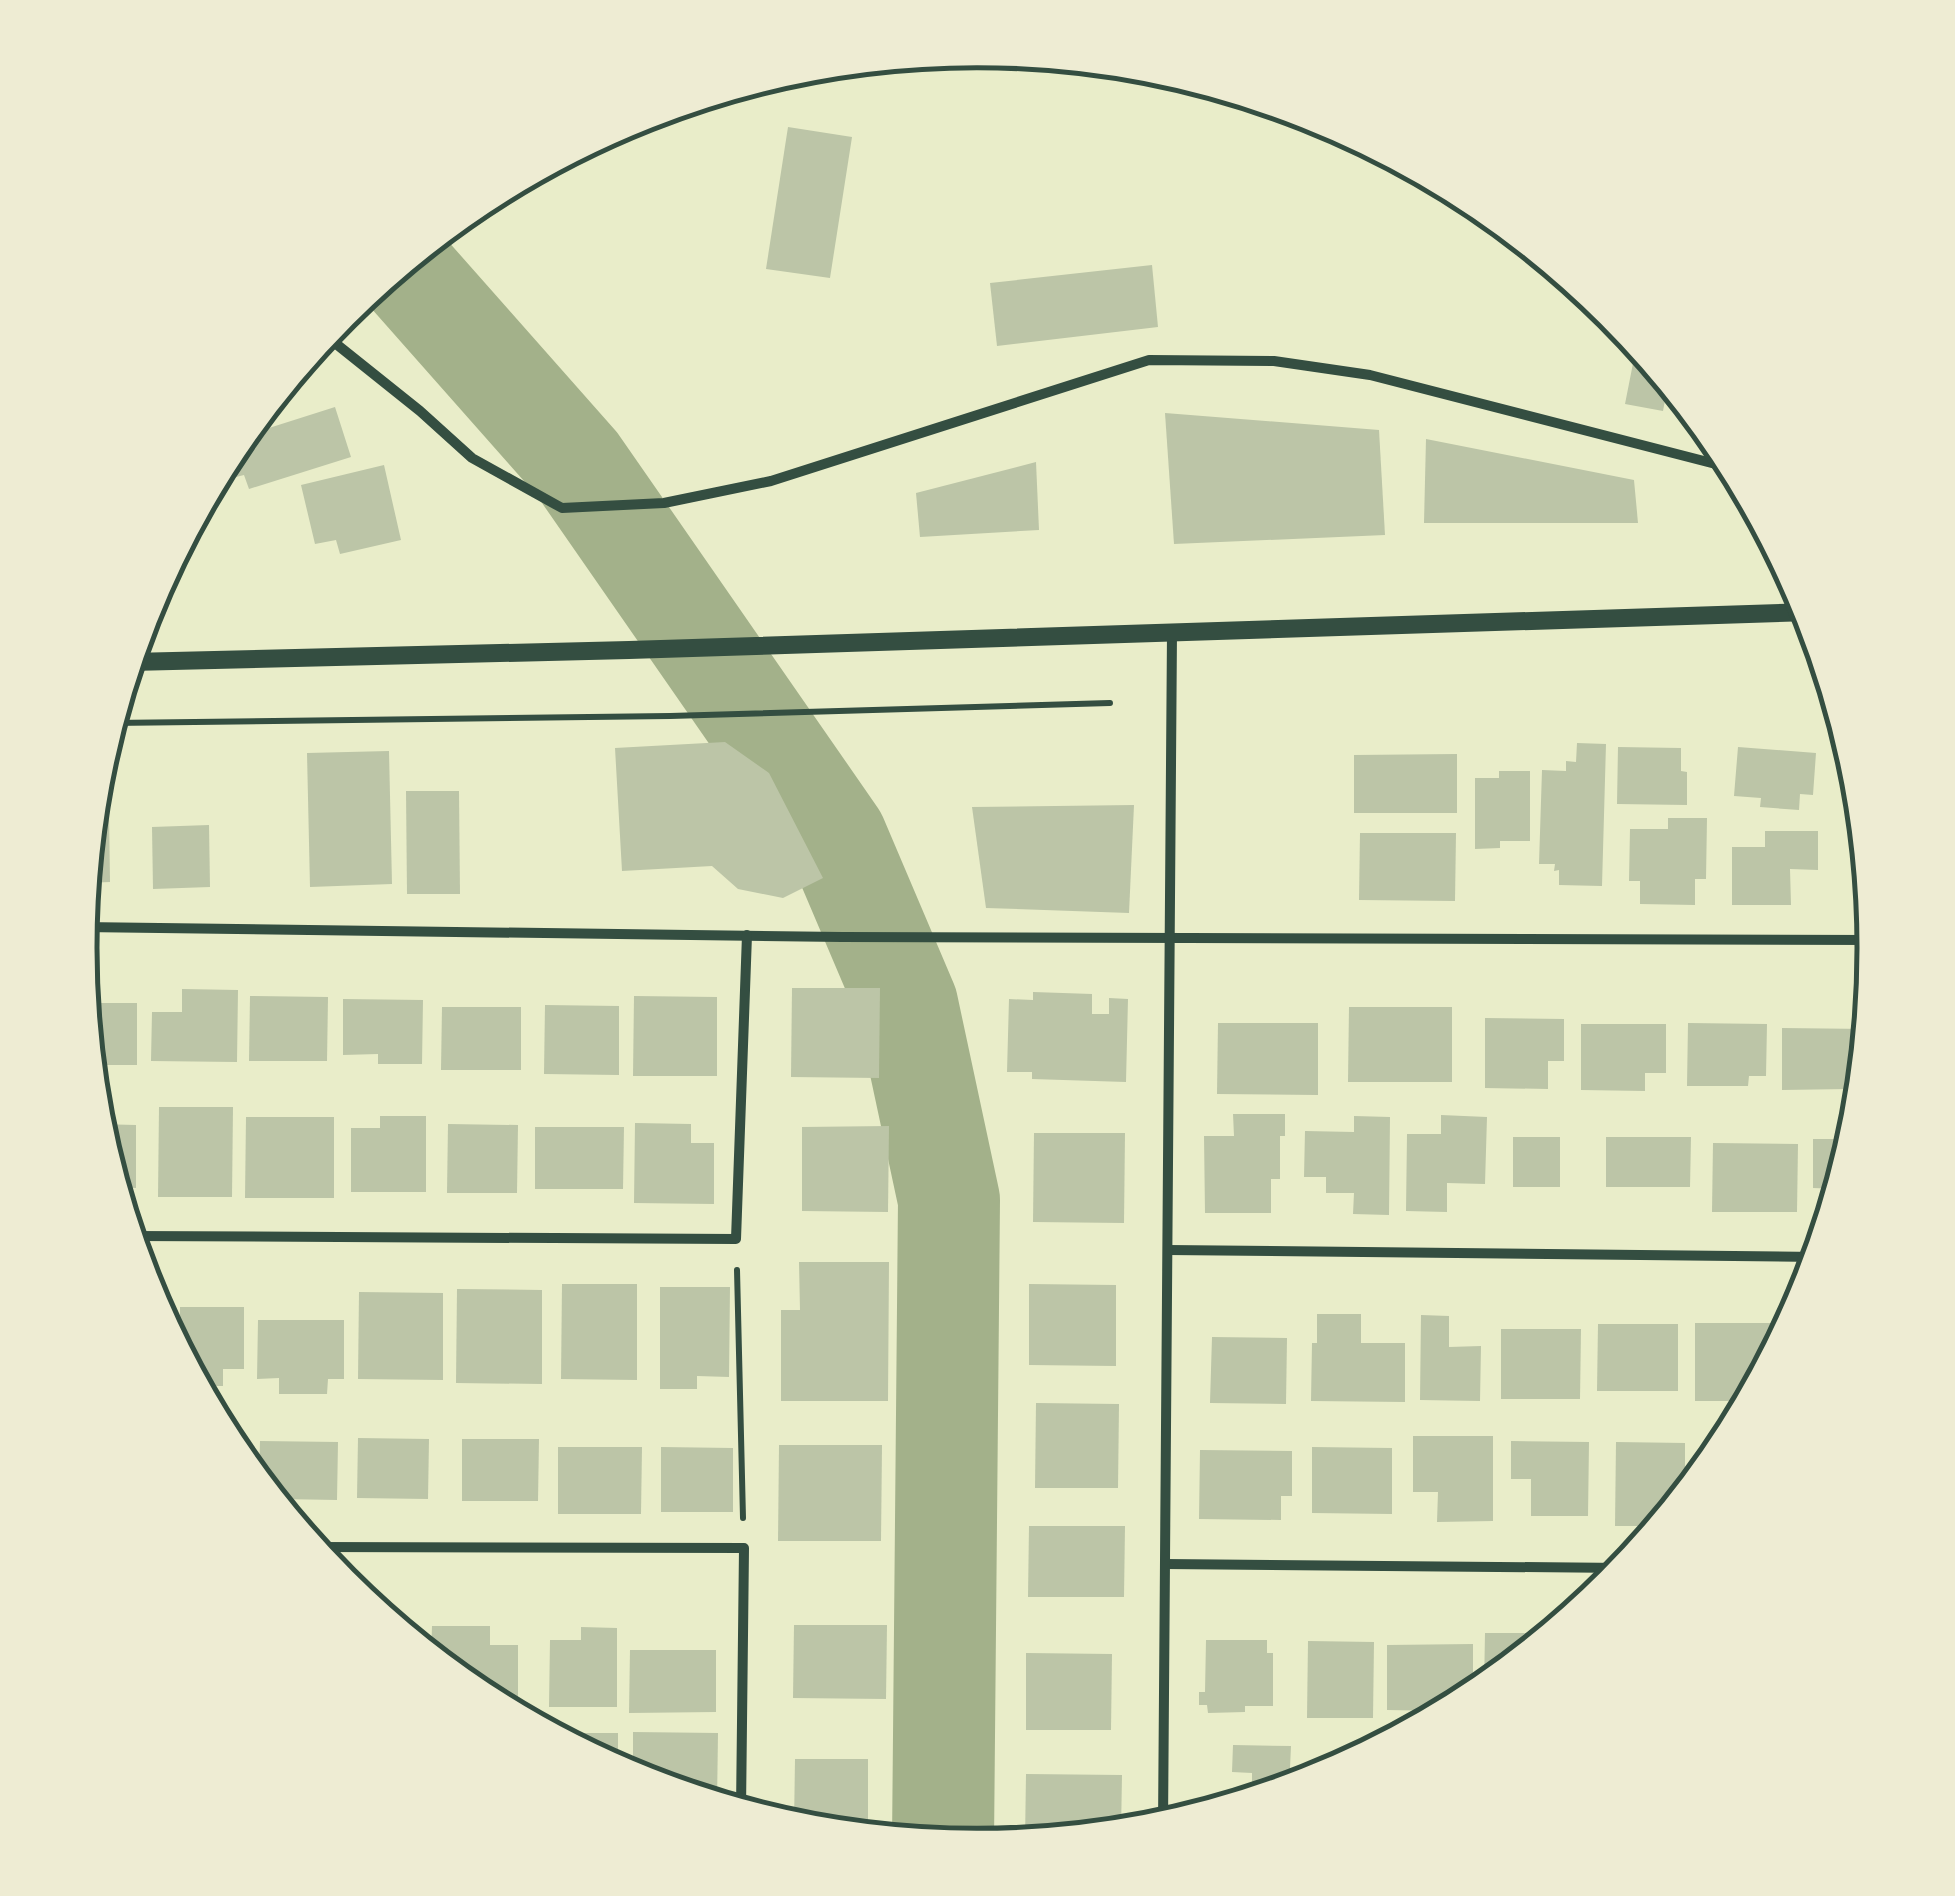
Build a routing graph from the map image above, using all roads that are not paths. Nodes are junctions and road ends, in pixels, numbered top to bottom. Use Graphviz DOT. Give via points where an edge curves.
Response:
graph roads {
  1 [pos="337,345"];
  2 [pos="1713,463"];
  3 [pos="1792,613"];
  4 [pos="1172,631"];
  5 [pos="145,662"];
  6 [pos="98,927"];
  7 [pos="747,936"];
  8 [pos="1170,938"];
  9 [pos="1858,940"];
  10 [pos="146,1236"];
  11 [pos="1168,1250"];
  12 [pos="1801,1257"];
  13 [pos="333,1547"];
  14 [pos="1165,1564"];
  15 [pos="1603,1568"];
  16 [pos="741,1795"];
  17 [pos="1163,1808"];
  1 -- 2 [label="street" via="472,458 562,508 664,504 770,481 1149,360 1274,361 1370,374"];
  3 -- 4 [label="street"];
  4 -- 5 [label="street"];
  4 -- 8 [label="street"];
  6 -- 7 [label="street"];
  7 -- 8 [label="street"];
  7 -- 10 [label="street" via="736,1239"];
  8 -- 9 [label="street"];
  8 -- 11 [label="street"];
  11 -- 12 [label="street"];
  11 -- 14 [label="street"];
  13 -- 16 [label="street" via="744,1548"];
  14 -- 15 [label="street"];
  14 -- 17 [label="street"];
}
